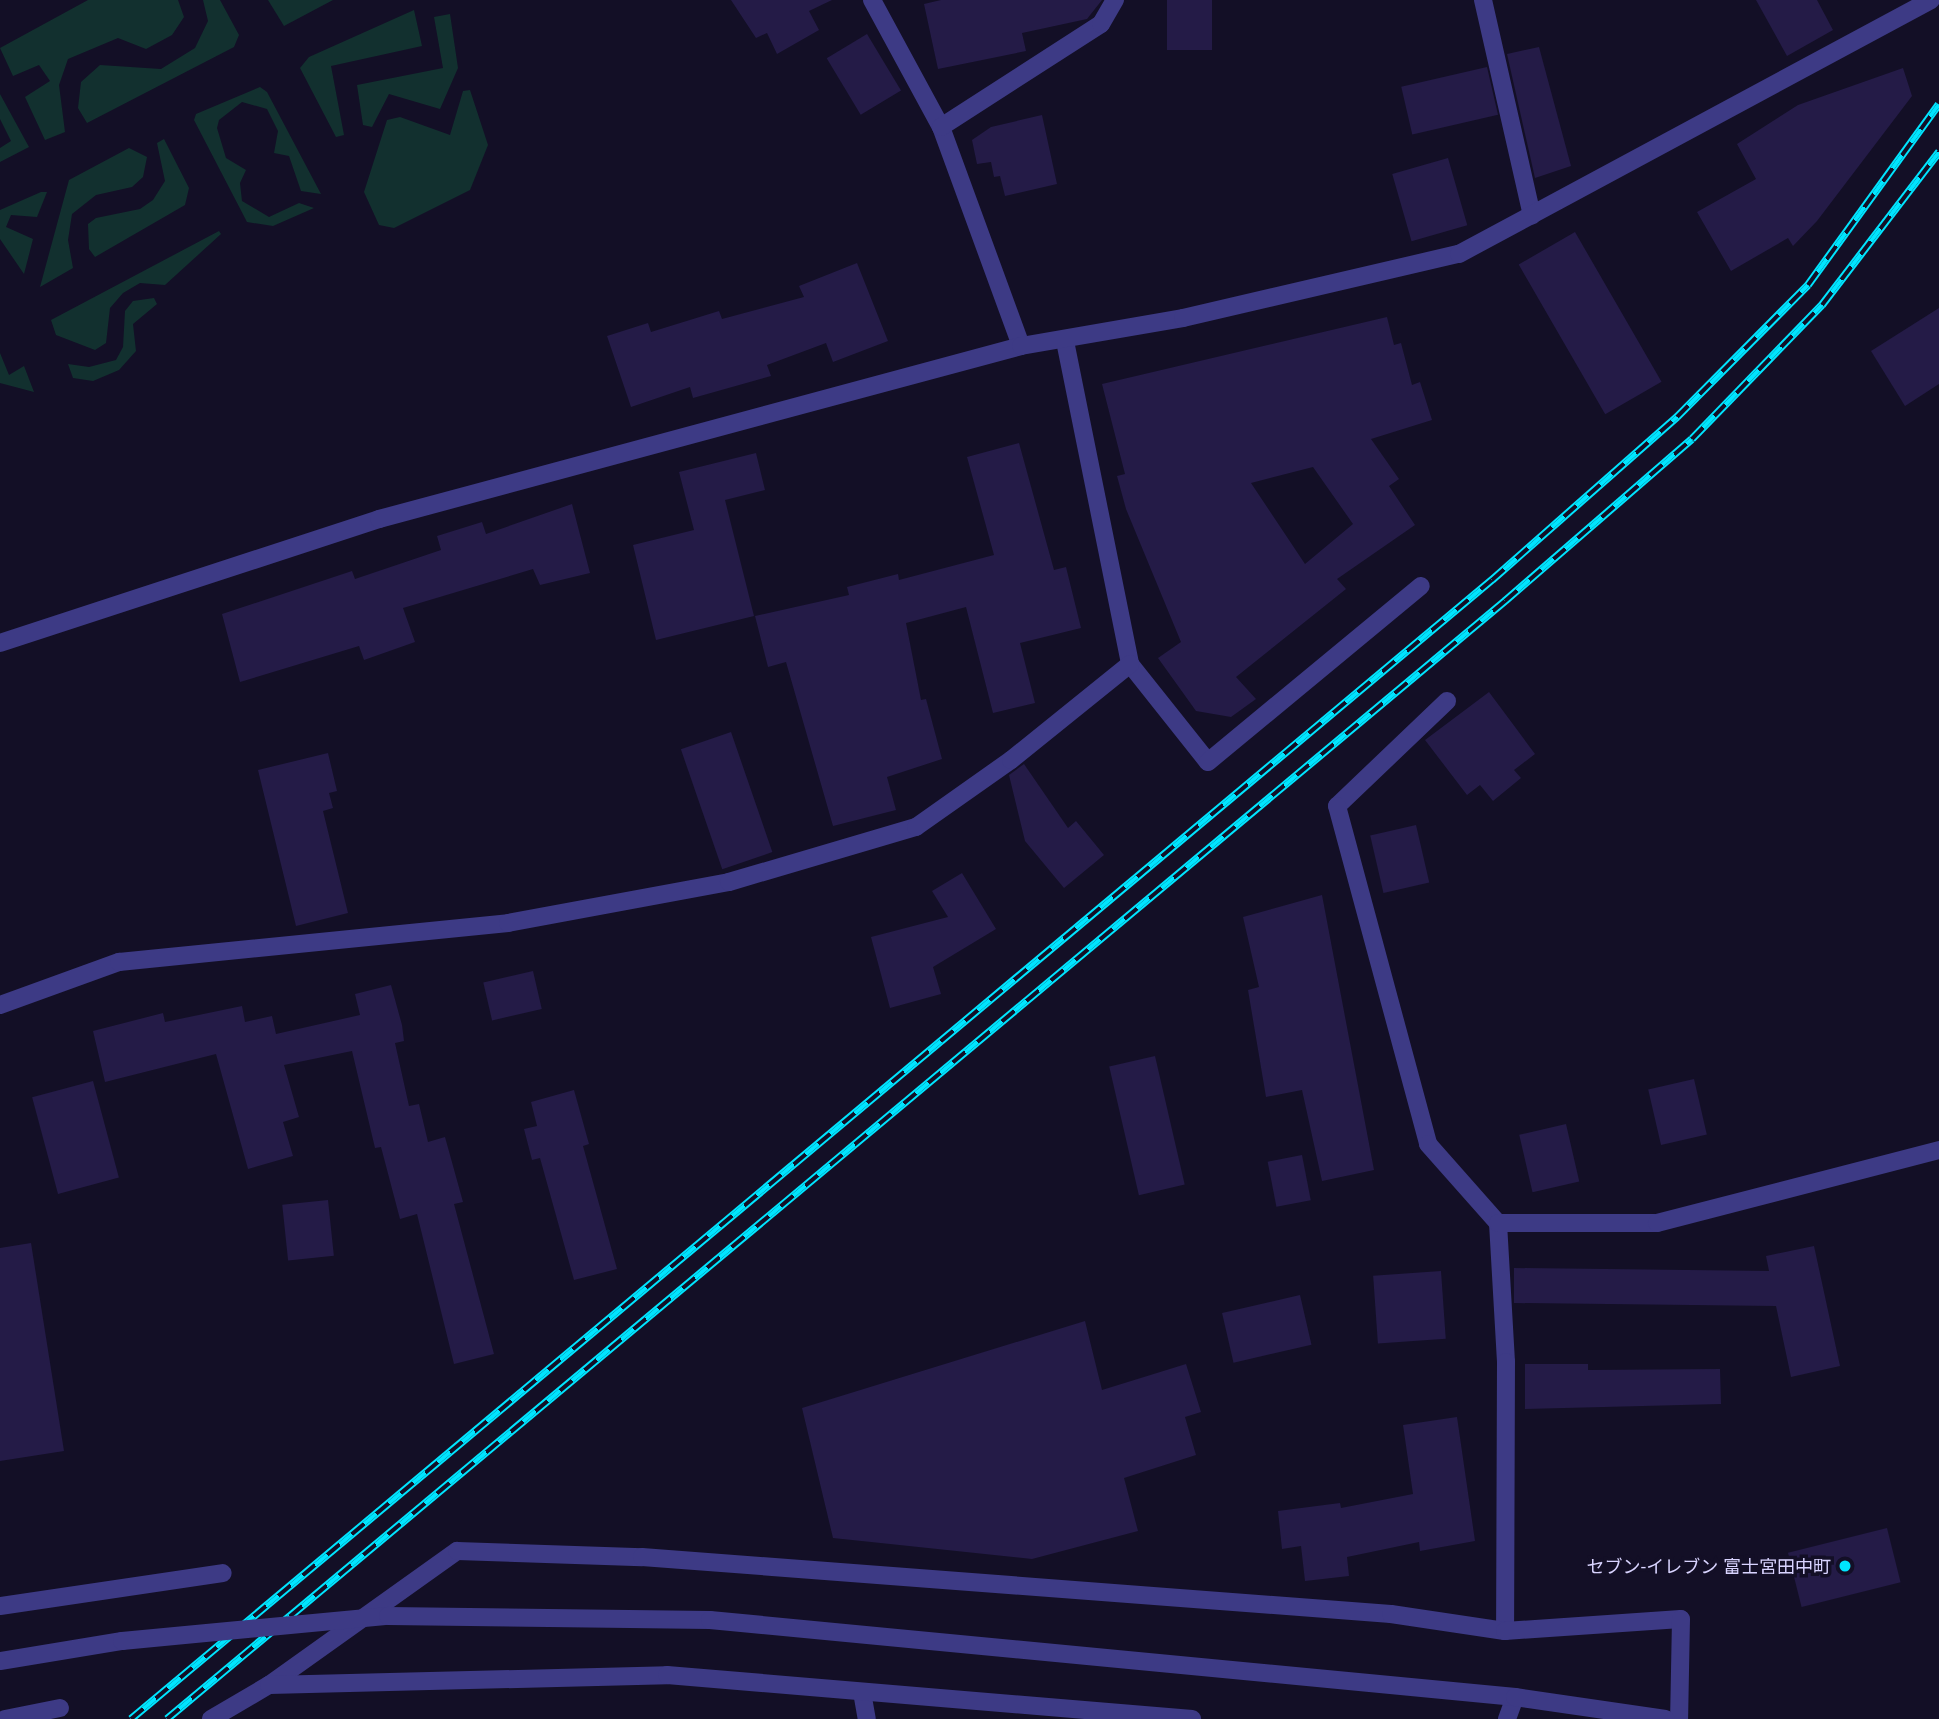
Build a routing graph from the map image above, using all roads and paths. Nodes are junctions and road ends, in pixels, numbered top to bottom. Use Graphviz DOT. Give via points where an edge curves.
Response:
graph roads {
  1 [pos="872,0"];
  2 [pos="1115,0"];
  3 [pos="1483,0"];
  4 [pos="1931,0"];
  5 [pos="941,127"];
  6 [pos="1532,215"];
  7 [pos="1065,341"];
  8 [pos="1021,346"];
  9 [pos="1421,586"];
  10 [pos="0,643"];
  11 [pos="1130,664"];
  12 [pos="1447,701"];
  13 [pos="0,1005"];
  14 [pos="1939,1150"];
  15 [pos="1498,1223"];
  16 [pos="223,1573"];
  17 [pos="0,1606"];
  18 [pos="1505,1632"];
  19 [pos="0,1661"];
  20 [pos="269,1685"];
  21 [pos="862,1692"];
  22 [pos="1515,1697"];
  23 [pos="60,1707"];
  24 [pos="5,1719"];
  25 [pos="211,1719"];
  26 [pos="867,1719"];
  27 [pos="1192,1719"];
  28 [pos="1507,1719"];
  29 [pos="1665,1719"];
  30 [pos="1679,1719"];
  1 -- 5 [label="street"];
  2 -- 5 [label="street" via="1101,24"];
  3 -- 6 [label="street"];
  4 -- 6 [label="street"];
  5 -- 8 [label="street"];
  6 -- 7 [label="street" via="1459,254"];
  7 -- 8 [label="street"];
  7 -- 11 [label="street"];
  8 -- 10 [label="street" via="379,519"];
  9 -- 11 [label="street" via="1208,762"];
  11 -- 13 [label="street" via="1011,760 916,827 729,882 508,923 119,962"];
  12 -- 15 [label="street" via="1337,806 1428,1144"];
  14 -- 15 [label="street" via="1657,1223"];
  15 -- 18 [label="street" via="1506,1362"];
  16 -- 17 [label="street"];
  18 -- 20 [label="street" via="1391,1614 642,1557 457,1551"];
  18 -- 30 [label="street" via="1681,1619"];
  19 -- 22 [label="street, bridge" via="122,1642 388,1616 528,1614 710,1620"];
  20 -- 21 [label="street" via="667,1675"];
  20 -- 25 [label="street"];
  21 -- 26 [label="street"];
  21 -- 27 [label="street"];
  22 -- 28 [label="street"];
  22 -- 29 [label="street, bridge"];
  23 -- 24 [label="street"];
}
